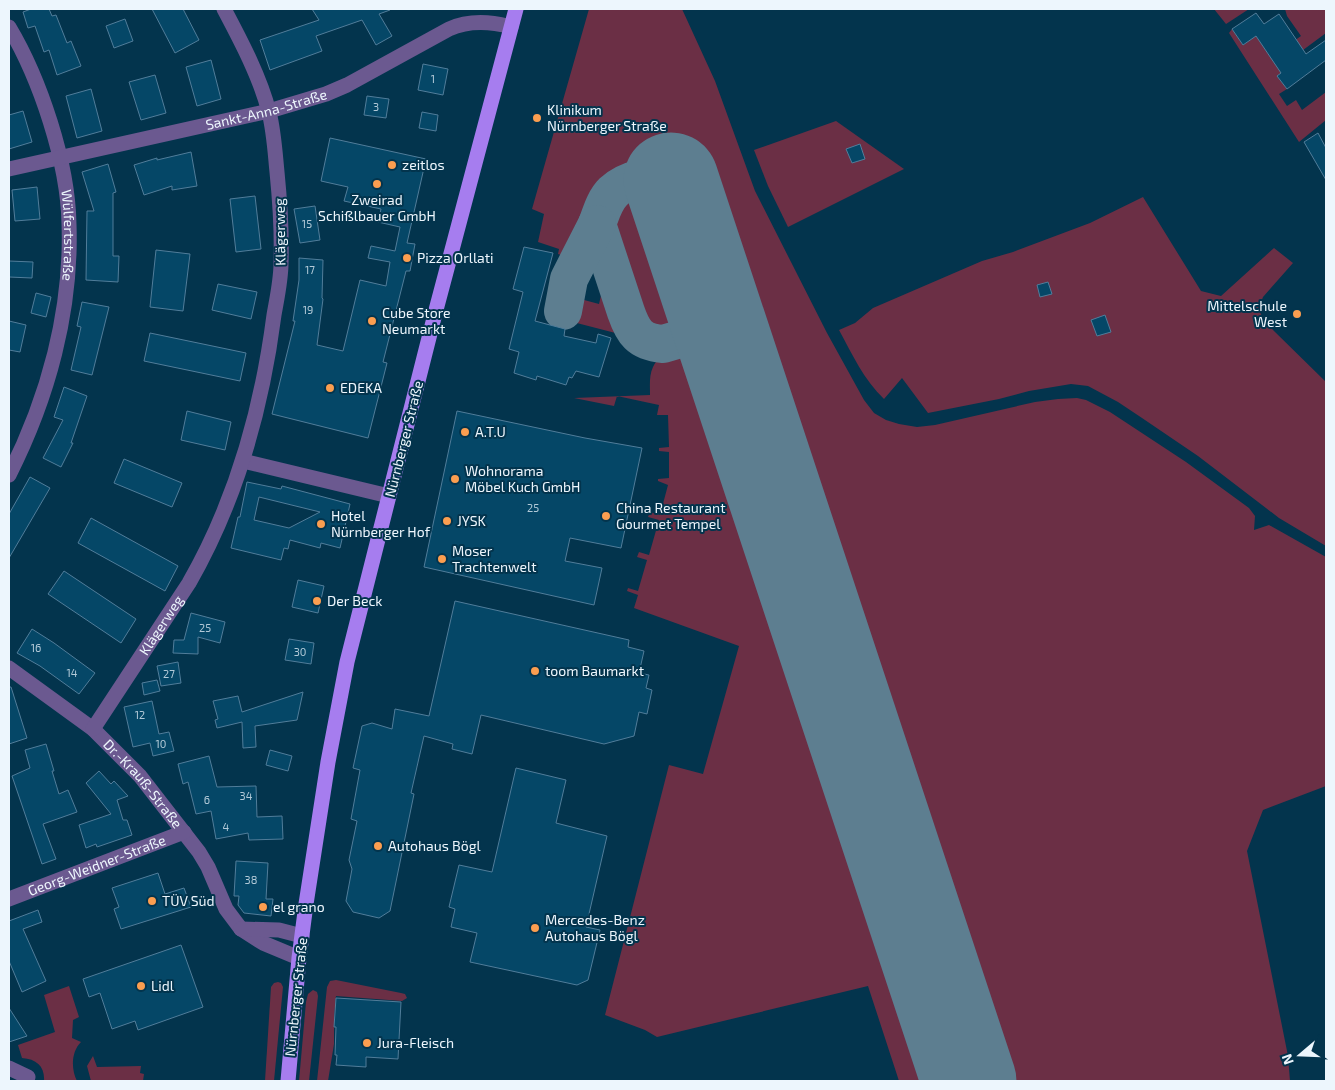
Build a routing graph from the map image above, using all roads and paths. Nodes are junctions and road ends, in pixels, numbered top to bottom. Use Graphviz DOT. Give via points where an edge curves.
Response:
graph roads {
  1 [pos="224,9"];
  2 [pos="516,9"];
  3 [pos="9,27"];
  4 [pos="511,27"];
  5 [pos="268,110"];
  6 [pos="59,158"];
  7 [pos="9,169"];
  8 [pos="243,461"];
  9 [pos="9,475"];
  10 [pos="389,496"];
  11 [pos="9,668"];
  12 [pos="93,729"];
  13 [pos="184,832"];
  14 [pos="9,899"];
  15 [pos="241,929"];
  16 [pos="302,936"];
  17 [pos="299,958"];
  18 [pos="9,1068"];
  19 [pos="28,1077"];
  20 [pos="288,1081"];
  1 -- 5 [label="street, Klägerweg"];
  2 -- 4 [label="main road, Nürnberger Straße"];
  3 -- 6 [label="street, Wülfertstraße" via="30,66"];
  4 -- 5 [label="street, Sankt-Anna-Straße" via="477,22 454,27 347,85"];
  4 -- 10 [label="main road, Nürnberger Straße"];
  5 -- 6 [label="street, Sankt-Anna-Straße"];
  5 -- 8 [label="street, Klägerweg" via="280,196 282,264 271,343"];
  6 -- 7 [label="street, Sankt-Anna-Straße"];
  6 -- 9 [label="street, Wülfertstraße" via="69,223 65,298 52,365"];
  8 -- 10 [label="street"];
  8 -- 12 [label="street, Klägerweg" via="203,558"];
  10 -- 16 [label="main road, Nürnberger Straße" via="341,692"];
  11 -- 12 [label="street, Dr.-Krauß-Straße"];
  12 -- 13 [label="street, Dr.-Krauß-Straße" via="140,776"];
  13 -- 14 [label="street, Georg-Weidner-Straße"];
  13 -- 15 [label="street, Dr.-Krauß-Straße" via="208,867 226,909"];
  15 -- 16 [label="street" via="279,930"];
  15 -- 17 [label="street, Dr.-Krauß-Straße" via="257,940"];
  16 -- 17 [label="main road, Nürnberger Straße"];
  17 -- 20 [label="main road, Nürnberger Straße"];
  18 -- 19 [label="street"];
}
